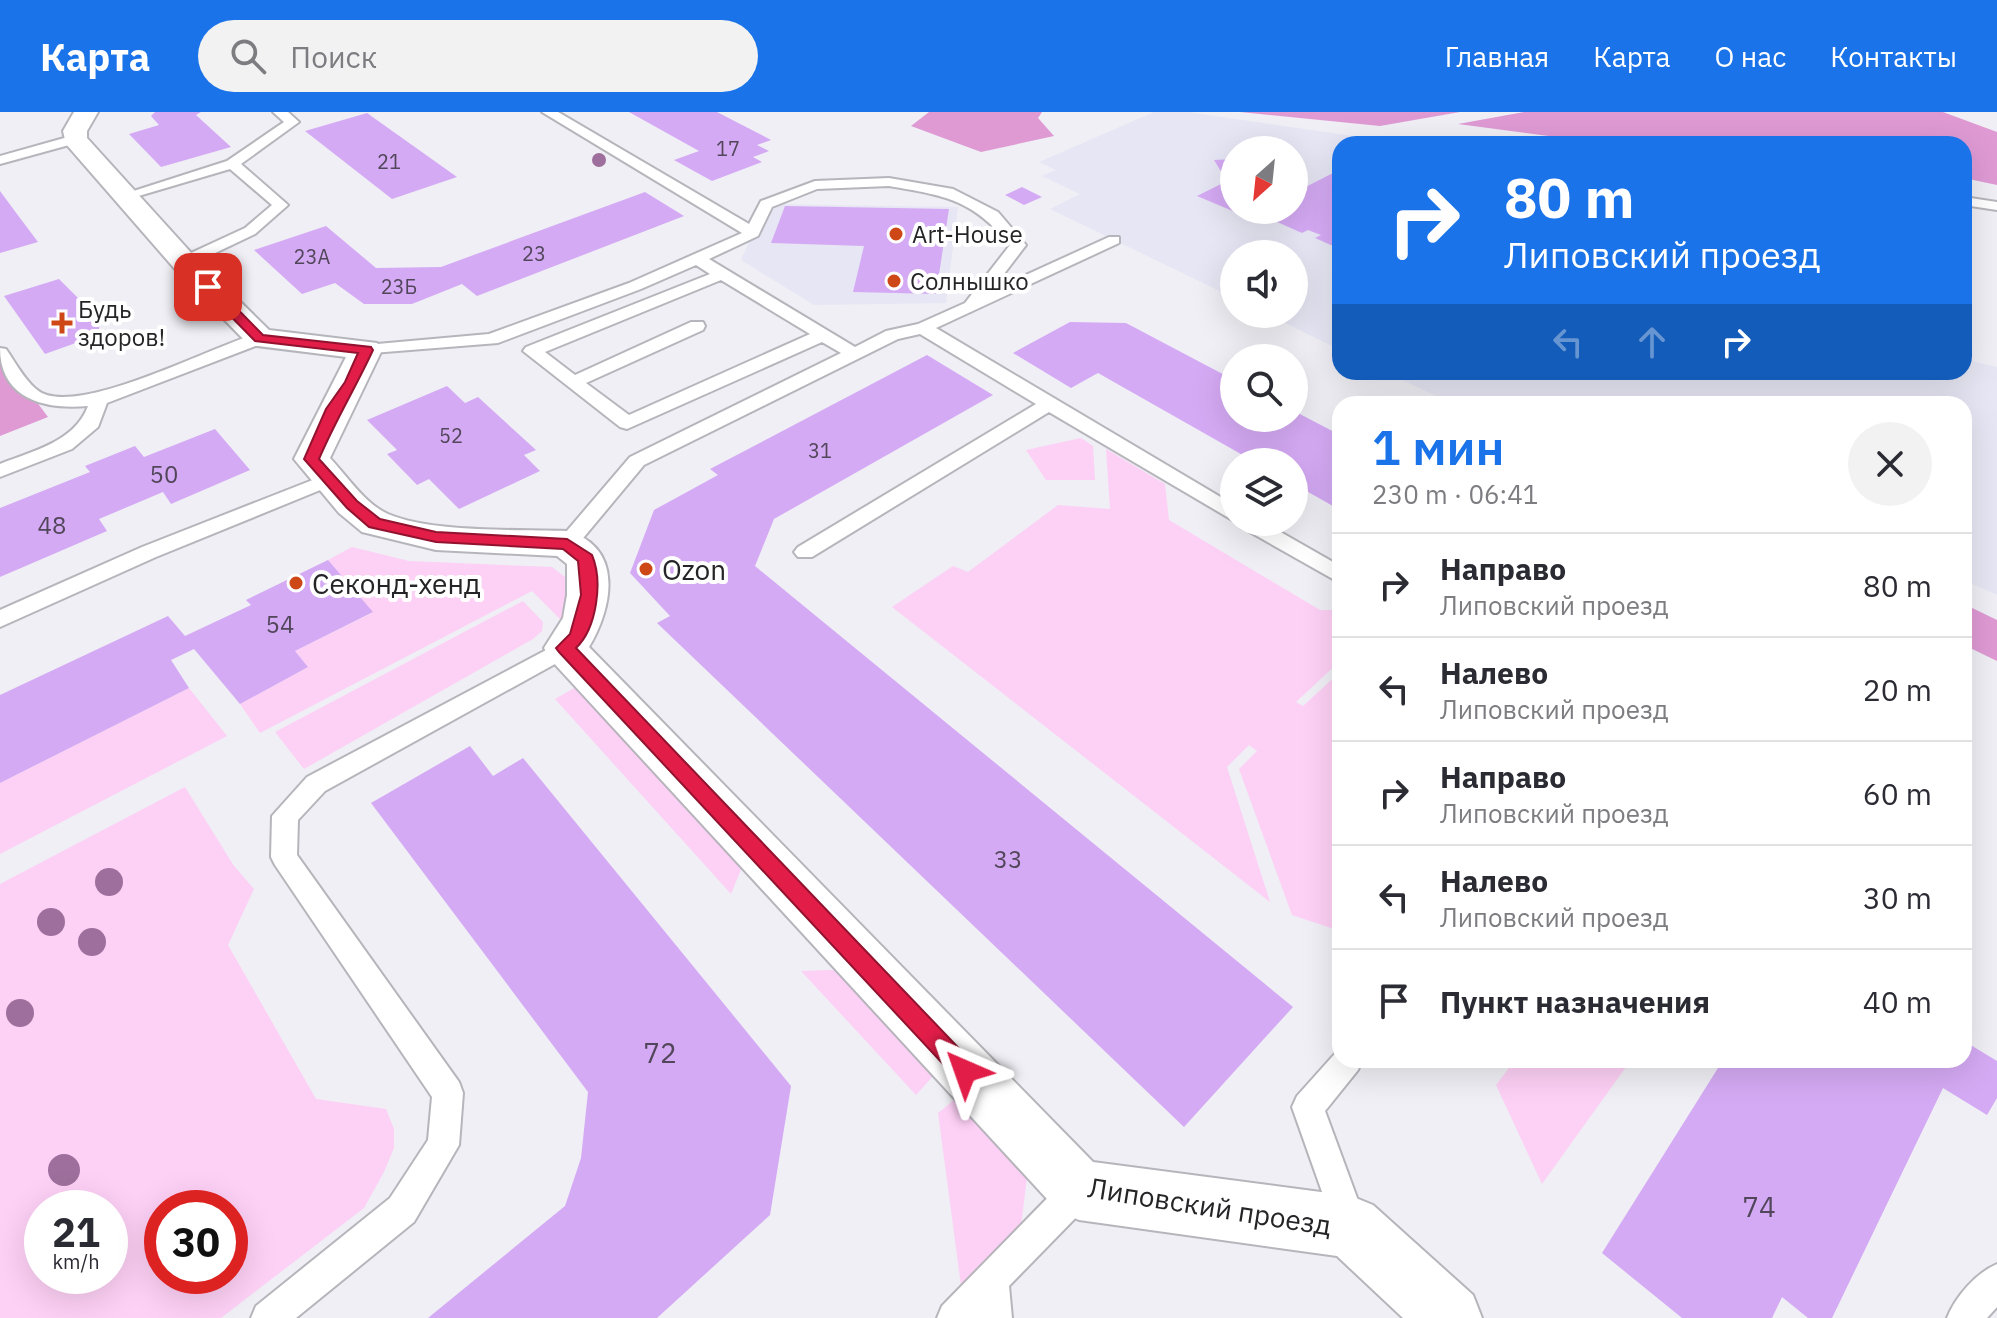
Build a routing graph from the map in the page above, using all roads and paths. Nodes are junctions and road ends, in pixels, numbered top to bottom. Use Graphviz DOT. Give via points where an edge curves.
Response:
graph roads {
  1 [pos="280,112"];
  2 [pos="549,112"];
  3 [pos="81,126"];
  4 [pos="0,160"];
  5 [pos="232,164"];
  6 [pos="125,196"];
  7 [pos="1972,202"];
  8 [pos="1997,206"];
  9 [pos="753,233"];
  10 [pos="1114,240"];
  11 [pos="697,259"];
  12 [pos="184,262"];
  13 [pos="723,274"];
  14 [pos="972,304"];
  15 [pos="697,326"];
  16 [pos="923,328"];
  17 [pos="823,335"];
  18 [pos="260,338"];
  19 [pos="366,350"];
  20 [pos="0,353"];
  21 [pos="856,355"];
  22 [pos="573,382"];
  23 [pos="99,400"];
  24 [pos="1049,404"];
  25 [pos="0,471"];
  26 [pos="328,480"];
  27 [pos="1220,506"];
  28 [pos="1272,536"];
  29 [pos="567,544"];
  30 [pos="805,552"];
  31 [pos="1332,571"];
  32 [pos="0,619"];
  33 [pos="565,648"];
  34 [pos="1340,1068"];
  35 [pos="1079,1190"];
  36 [pos="1351,1227"];
  37 [pos="991,1279"];
  38 [pos="1997,1281"];
  39 [pos="268,1318"];
  40 [pos="954,1318"];
  41 [pos="995,1318"];
  42 [pos="1450,1318"];
  43 [pos="1964,1318"];
  1 -- 5 [label="lane" via="292,122"];
  2 -- 9 [label="lane"];
  3 -- 4 [label="lane"];
  3 -- 6 [label="street"];
  5 -- 6 [label="lane"];
  5 -- 12 [label="lane" via="281,205 250,231"];
  6 -- 12 [label="street"];
  7 -- 8 [label="lane"];
  9 -- 11 [label="lane"];
  9 -- 14 [label="lane" via="766,204 815,185 889,182 948,192 993,215 1018,245"];
  10 -- 14 [label="lane"];
  11 -- 13 [label="lane"];
  11 -- 19 [label="lane" via="492,339"];
  12 -- 18 [label="street"];
  13 -- 17 [label="lane"];
  13 -- 22 [label="lane" via="532,351"];
  14 -- 16 [label="lane"];
  15 -- 22 [label="lane"];
  16 -- 21 [label="lane" via="892,335"];
  16 -- 24 [label="lane"];
  17 -- 21 [label="lane"];
  17 -- 22 [label="lane" via="627,423"];
  18 -- 19 [label="street"];
  18 -- 23 [label="lane"];
  19 -- 26 [label="street" via="312,459"];
  20 -- 23 [label="lane" via="31,395 59,403"];
  21 -- 29 [label="lane" via="637,461"];
  23 -- 25 [label="lane" via="91,423 65,445"];
  24 -- 27 [label="lane"];
  24 -- 30 [label="lane"];
  26 -- 29 [label="street" via="375,523 436,537"];
  26 -- 32 [label="lane"];
  28 -- 31 [label="lane"];
  29 -- 33 [label="street" via="586,559 589,595 577,637"];
  33 -- 35 [label="street, Липовский проезд"];
  33 -- 39 [label="lane" via="316,784 285,816 284,857 448,1093 443,1145 402,1210"];
  34 -- 36 [label="lane" via="1308,1107"];
  35 -- 36 [label="street, Липовский проезд"];
  35 -- 37 [label="lane"];
  36 -- 42 [label="street, Липовский проезд"];
  37 -- 40 [label="lane"];
  37 -- 41 [label="lane"];
  38 -- 43 [label="lane"];
}
